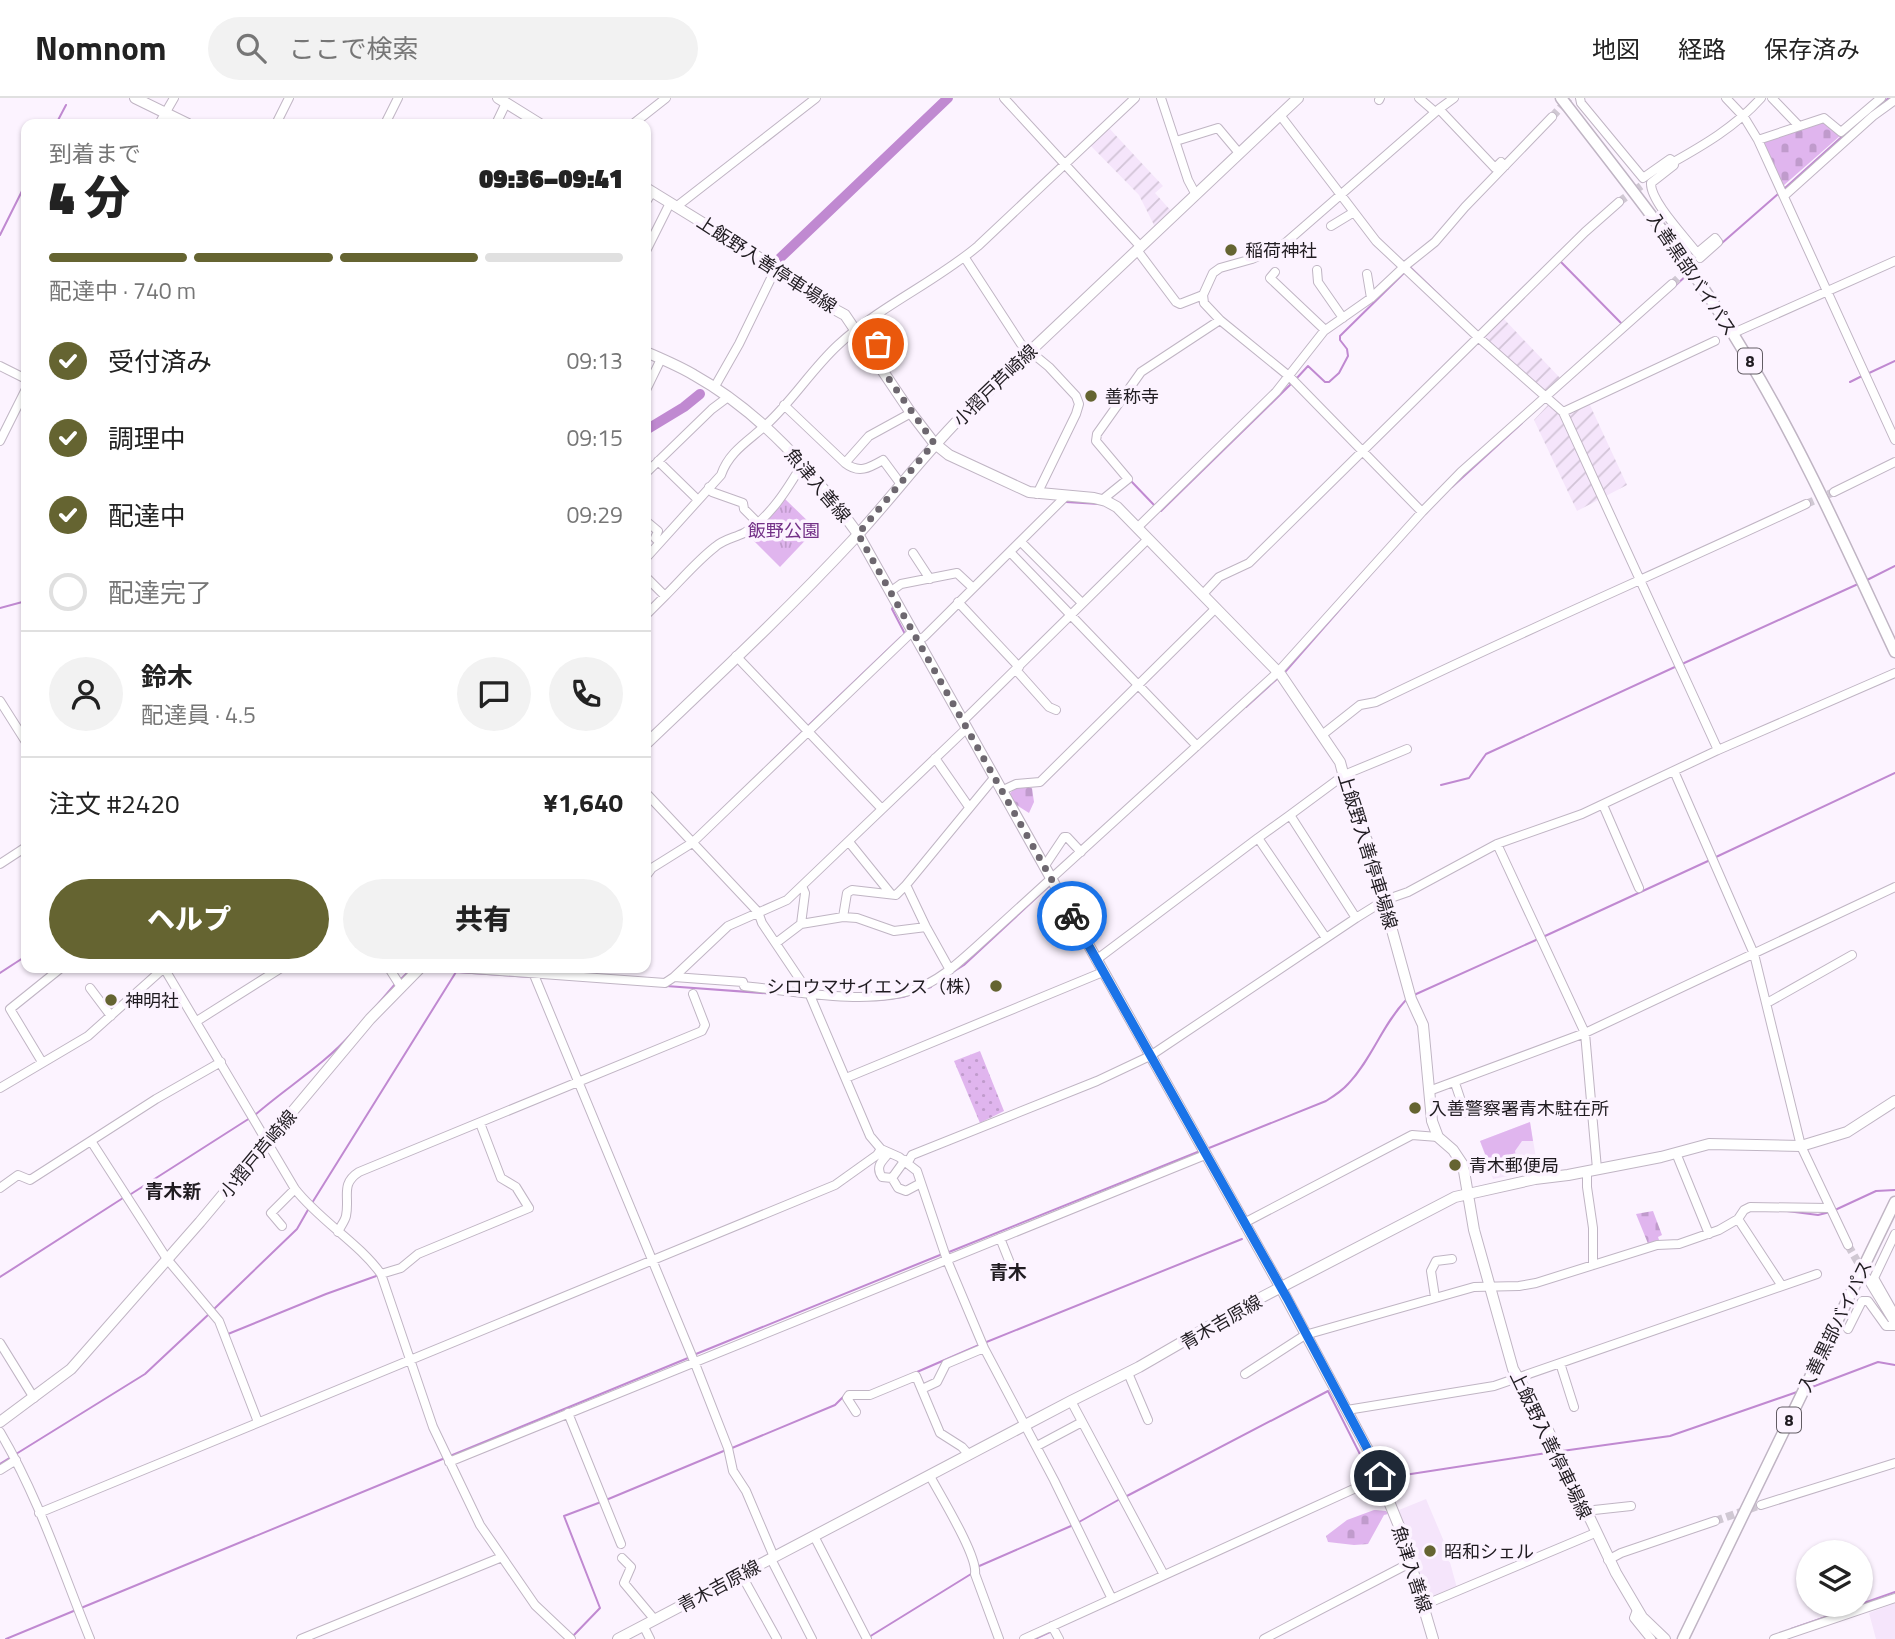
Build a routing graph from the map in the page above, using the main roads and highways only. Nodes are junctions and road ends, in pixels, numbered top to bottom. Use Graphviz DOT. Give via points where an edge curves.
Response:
graph roads {
  1 [pos="135,98"];
  2 [pos="1298,98"];
  3 [pos="1561,98"];
  4 [pos="502,101"];
  5 [pos="178,119"];
  6 [pos="532,119"];
  7 [pos="651,191"];
  8 [pos="651,354"];
  9 [pos="934,443"];
  10 [pos="858,534"];
  11 [pos="1895,652"];
  12 [pos="651,738"];
  13 [pos="415,973"];
  14 [pos="1895,1101"];
  15 [pos="1468,1193"];
  16 [pos="1895,1202"];
  17 [pos="1281,1288"];
  18 [pos="0,1422"];
  19 [pos="618,1639"];
  20 [pos="1433,1639"];
  21 [pos="1665,1639"];
  22 [pos="1684,1639"];
  1 -- 5 [label="main road"];
  2 -- 9 [label="main road, 小摺戸芦崎線"];
  3 -- 11 [label="highway, 入善黒部バイパス / 8" via="1681,254 1747,356 1797,443"];
  4 -- 6 [label="main road"];
  7 -- 9 [label="main road, 上飯野入善停車場線" via="845,315"];
  8 -- 10 [label="main road, 魚津入善線" via="694,375 765,426 803,463"];
  9 -- 10 [label="main road, 小摺戸芦崎線"];
  9 -- 15 [label="main road, 上飯野入善停車場線" via="963,464 1021,489 1102,500 1117,508 1278,672 1345,775 1411,999 1423,1025 1432,1121 1438,1137 1463,1165"];
  10 -- 12 [label="main road, 小摺戸芦崎線"];
  10 -- 17 [label="main road, 魚津入善線"];
  13 -- 18 [label="main road, 小摺戸芦崎線" via="370,1019 71,1369"];
  14 -- 15 [label="main road, 青木吉原線" via="1847,1132 1801,1146 1709,1144"];
  15 -- 17 [label="main road, 青木吉原線"];
  15 -- 21 [label="main road, 上飯野入善停車場線" via="1474,1230 1517,1378 1544,1422 1608,1560 1637,1610"];
  16 -- 22 [label="highway, 入善黒部バイパス / 8"];
  17 -- 19 [label="main road, 青木吉原線" via="1128,1373"];
  17 -- 20 [label="main road, 魚津入善線" via="1380,1476"];
}
